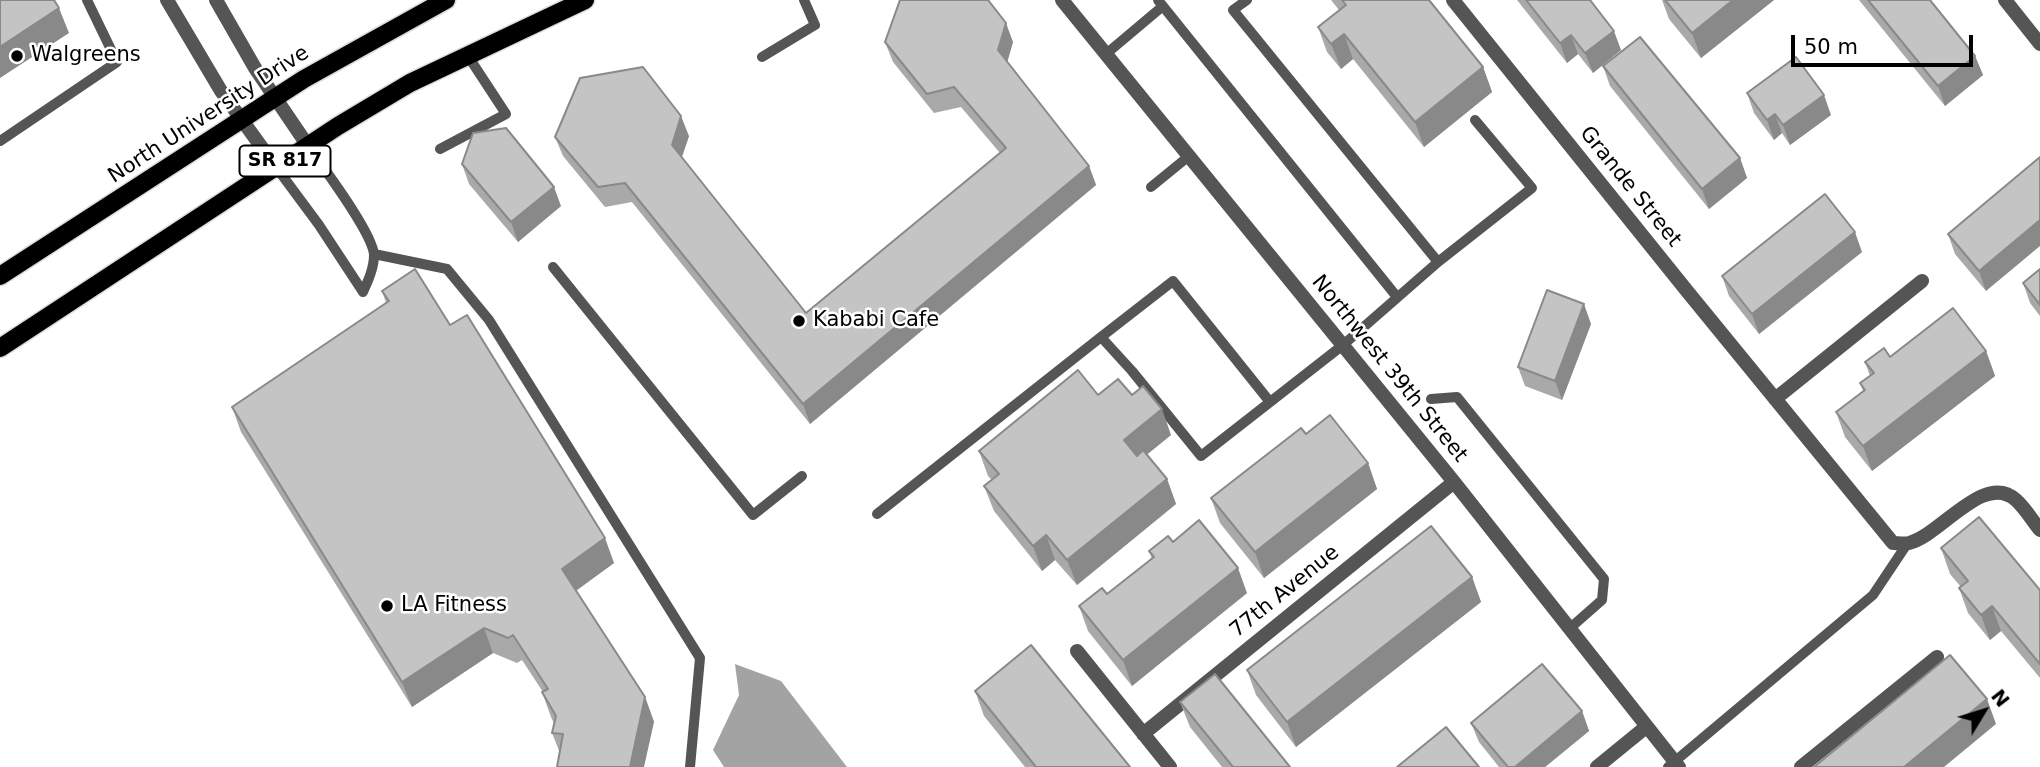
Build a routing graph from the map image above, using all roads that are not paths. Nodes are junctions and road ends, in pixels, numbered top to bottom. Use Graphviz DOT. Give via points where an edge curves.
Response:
graph roads {
  1 [pos="87,0"];
  2 [pos="167,0"];
  3 [pos="216,0"];
  4 [pos="446,0"];
  5 [pos="585,0"];
  6 [pos="804,0"];
  7 [pos="1062,0"];
  8 [pos="1247,0"];
  9 [pos="1453,0"];
  10 [pos="2005,0"];
  11 [pos="1160,3"];
  12 [pos="2040,44"];
  13 [pos="1106,54"];
  14 [pos="468,56"];
  15 [pos="762,57"];
  16 [pos="275,98"];
  17 [pos="242,120"];
  18 [pos="1475,120"];
  19 [pos="0,141"];
  20 [pos="308,146"];
  21 [pos="440,149"];
  22 [pos="1189,156"];
  23 [pos="276,167"];
  24 [pos="1151,187"];
  25 [pos="374,254"];
  26 [pos="1438,262"];
  27 [pos="553,267"];
  28 [pos="0,276"];
  29 [pos="1922,281"];
  30 [pos="1397,297"];
  31 [pos="1101,337"];
  32 [pos="1343,345"];
  33 [pos="0,348"];
  34 [pos="1431,399"];
  35 [pos="1775,399"];
  36 [pos="1270,402"];
  37 [pos="802,476"];
  38 [pos="1454,482"];
  39 [pos="877,514"];
  40 [pos="2040,530"];
  41 [pos="1907,544"];
  42 [pos="1569,629"];
  43 [pos="1077,651"];
  44 [pos="1937,657"];
  45 [pos="1646,727"];
  46 [pos="1143,734"];
  47 [pos="1674,765"];
  48 [pos="690,767"];
  49 [pos="1170,767"];
  50 [pos="1597,767"];
  51 [pos="1801,767"];
  1 -- 19 [label="lane" via="117,62"];
  2 -- 17 [label="street"];
  3 -- 16 [label="street"];
  4 -- 16 [label="main road, North University Drive / SR 817"];
  5 -- 14 [label="main road, SR 817"];
  6 -- 15 [label="lane" via="815,24"];
  7 -- 13 [label="street, Northwest 39th Street"];
  8 -- 26 [label="lane" via="1233,10"];
  9 -- 35 [label="street, Grande Street"];
  10 -- 12 [label="street"];
  11 -- 13 [label="lane"];
  11 -- 30 [label="lane"];
  13 -- 22 [label="street, Northwest 39th Street"];
  14 -- 20 [label="main road, SR 817" via="410,83"];
  14 -- 21 [label="lane" via="506,114"];
  16 -- 17 [label="main road, North University Drive / SR 817"];
  16 -- 20 [label="street"];
  17 -- 23 [label="street"];
  17 -- 28 [label="main road, North University Drive / SR 817"];
  18 -- 26 [label="lane" via="1532,188"];
  20 -- 23 [label="main road, SR 817"];
  20 -- 25 [label="lane" via="368,235"];
  22 -- 24 [label="lane"];
  22 -- 32 [label="street, Northwest 39th Street"];
  23 -- 25 [label="lane" via="363,292"];
  23 -- 33 [label="main road, SR 817"];
  25 -- 48 [label="lane" via="447,269 489,320 700,658"];
  26 -- 30 [label="lane"];
  27 -- 37 [label="lane" via="753,515"];
  29 -- 35 [label="street"];
  30 -- 32 [label="lane"];
  31 -- 36 [label="lane" via="1201,456"];
  31 -- 36 [label="lane" via="1173,281"];
  31 -- 39 [label="lane"];
  32 -- 36 [label="lane"];
  32 -- 38 [label="street, Northwest 39th Street"];
  34 -- 42 [label="lane" via="1457,397 1604,579 1602,600"];
  35 -- 41 [label="street, Grande Street" via="1893,542"];
  38 -- 42 [label="street, Northwest 39th Street"];
  38 -- 46 [label="street, 77th Avenue"];
  40 -- 41 [label="street" via="2015,499 1998,492 1978,496 1931,534"];
  41 -- 47 [label="lane" via="1873,595"];
  42 -- 45 [label="street, Northwest 39th Street"];
  43 -- 46 [label="street"];
  44 -- 51 [label="street"];
  45 -- 47 [label="street, Northwest 39th Street"];
  45 -- 50 [label="street"];
  46 -- 49 [label="street"];
}
